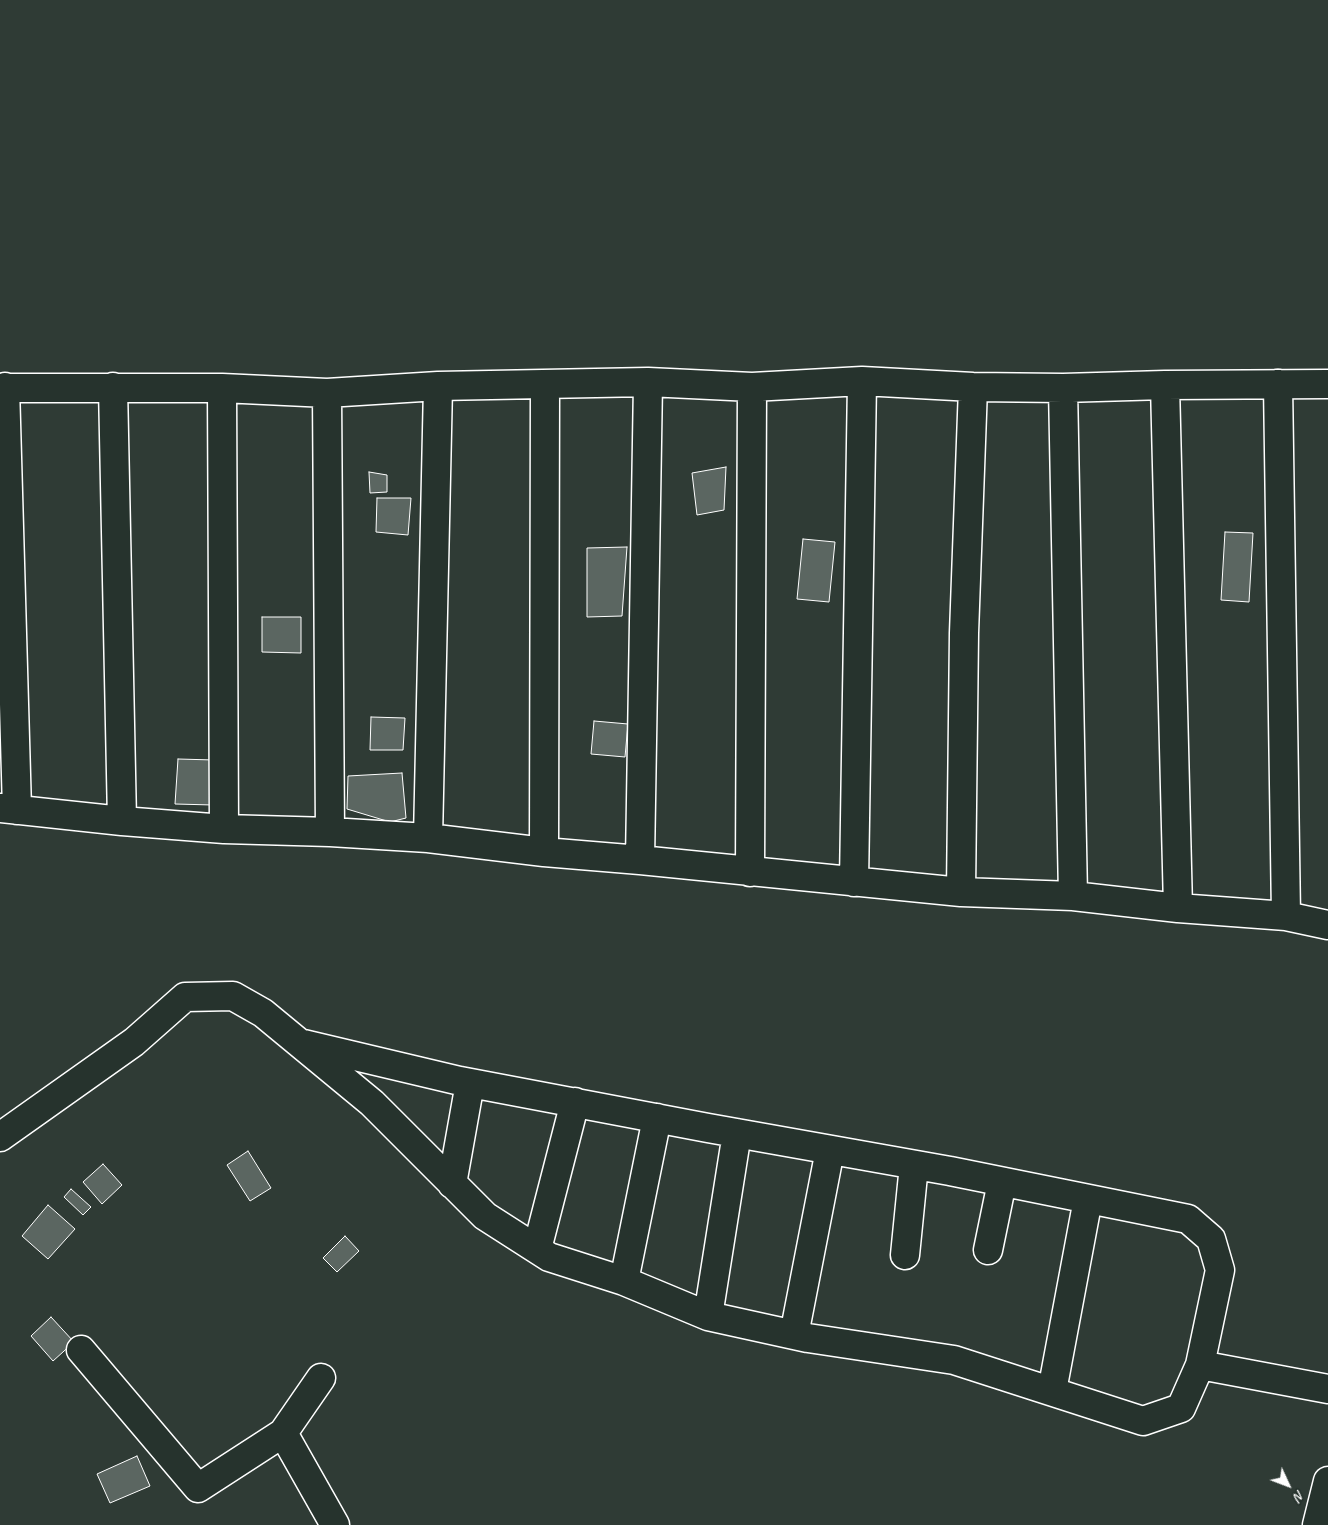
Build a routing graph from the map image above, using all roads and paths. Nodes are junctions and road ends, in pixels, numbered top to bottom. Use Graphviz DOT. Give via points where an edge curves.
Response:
graph roads {
  1 [pos="862,381"];
  2 [pos="648,382"];
  3 [pos="545,384"];
  4 [pos="1278,384"];
  5 [pos="1328,384"];
  6 [pos="1165,385"];
  7 [pos="438,386"];
  8 [pos="2,387"];
  9 [pos="113,387"];
  10 [pos="752,387"];
  11 [pos="973,387"];
  12 [pos="222,388"];
  13 [pos="1063,388"];
  14 [pos="327,394"];
  15 [pos="9,809"];
  16 [pos="122,821"];
  17 [pos="224,829"];
  18 [pos="330,832"];
  19 [pos="428,838"];
  20 [pos="544,852"];
  21 [pos="640,860"];
  22 [pos="750,872"];
  23 [pos="854,882"];
  24 [pos="962,892"];
  25 [pos="1073,896"];
  26 [pos="1178,908"];
  27 [pos="1286,916"];
  28 [pos="1328,925"];
  29 [pos="299,1043"];
  30 [pos="470,1082"];
  31 [pos="575,1102"];
  32 [pos="657,1118"];
  33 [pos="737,1133"];
  34 [pos="0,1137"];
  35 [pos="830,1150"];
  36 [pos="914,1165"];
  37 [pos="1002,1182"];
  38 [pos="452,1184"];
  39 [pos="1088,1199"];
  40 [pos="537,1250"];
  41 [pos="988,1250"];
  42 [pos="904,1256"];
  43 [pos="624,1281"];
  44 [pos="708,1316"];
  45 [pos="794,1335"];
  46 [pos="81,1350"];
  47 [pos="1200,1365"];
  48 [pos="321,1378"];
  49 [pos="1328,1389"];
  50 [pos="1052,1391"];
  51 [pos="283,1433"];
  52 [pos="1328,1481"];
  53 [pos="335,1525"];
  54 [pos="1317,1525"];
  1 -- 10 [label="street"];
  1 -- 11 [label="street"];
  1 -- 23 [label="street"];
  2 -- 3 [label="street"];
  2 -- 10 [label="street"];
  2 -- 21 [label="street"];
  3 -- 7 [label="street"];
  3 -- 20 [label="street"];
  4 -- 5 [label="street"];
  4 -- 6 [label="street"];
  4 -- 27 [label="street"];
  6 -- 13 [label="street"];
  6 -- 26 [label="street"];
  7 -- 14 [label="street"];
  7 -- 19 [label="street"];
  8 -- 9 [label="street"];
  8 -- 15 [label="street"];
  9 -- 12 [label="street"];
  9 -- 16 [label="street"];
  10 -- 22 [label="street"];
  11 -- 13 [label="street"];
  11 -- 24 [label="street" via="964,634"];
  12 -- 14 [label="street"];
  12 -- 17 [label="street"];
  13 -- 25 [label="street"];
  14 -- 18 [label="street"];
  15 -- 16 [label="street"];
  16 -- 17 [label="street"];
  17 -- 18 [label="street"];
  18 -- 19 [label="street"];
  19 -- 20 [label="street"];
  20 -- 21 [label="street"];
  21 -- 22 [label="street"];
  22 -- 23 [label="street"];
  23 -- 24 [label="street"];
  24 -- 25 [label="street"];
  25 -- 26 [label="street"];
  26 -- 27 [label="street"];
  27 -- 28 [label="street"];
  29 -- 30 [label="street"];
  29 -- 34 [label="street" via="263,1013 233,996 184,997 134,1042"];
  29 -- 38 [label="street" via="372,1103"];
  30 -- 31 [label="street"];
  30 -- 38 [label="street"];
  31 -- 32 [label="street"];
  31 -- 40 [label="street"];
  32 -- 33 [label="street"];
  32 -- 43 [label="street"];
  33 -- 35 [label="street"];
  33 -- 44 [label="street"];
  35 -- 36 [label="street"];
  35 -- 45 [label="street"];
  36 -- 37 [label="street"];
  36 -- 42 [label="street"];
  37 -- 39 [label="street"];
  37 -- 41 [label="street"];
  38 -- 40 [label="street" via="485,1216"];
  39 -- 47 [label="street" via="1188,1219 1211,1239 1220,1270"];
  39 -- 50 [label="street"];
  40 -- 43 [label="street" via="549,1257"];
  43 -- 44 [label="street"];
  44 -- 45 [label="street"];
  45 -- 50 [label="street" via="954,1360"];
  46 -- 51 [label="street" via="198,1488"];
  47 -- 49 [label="street"];
  47 -- 50 [label="street" via="1181,1408 1143,1421"];
  48 -- 51 [label="street"];
  51 -- 53 [label="street"];
  52 -- 54 [label="street"];
}
